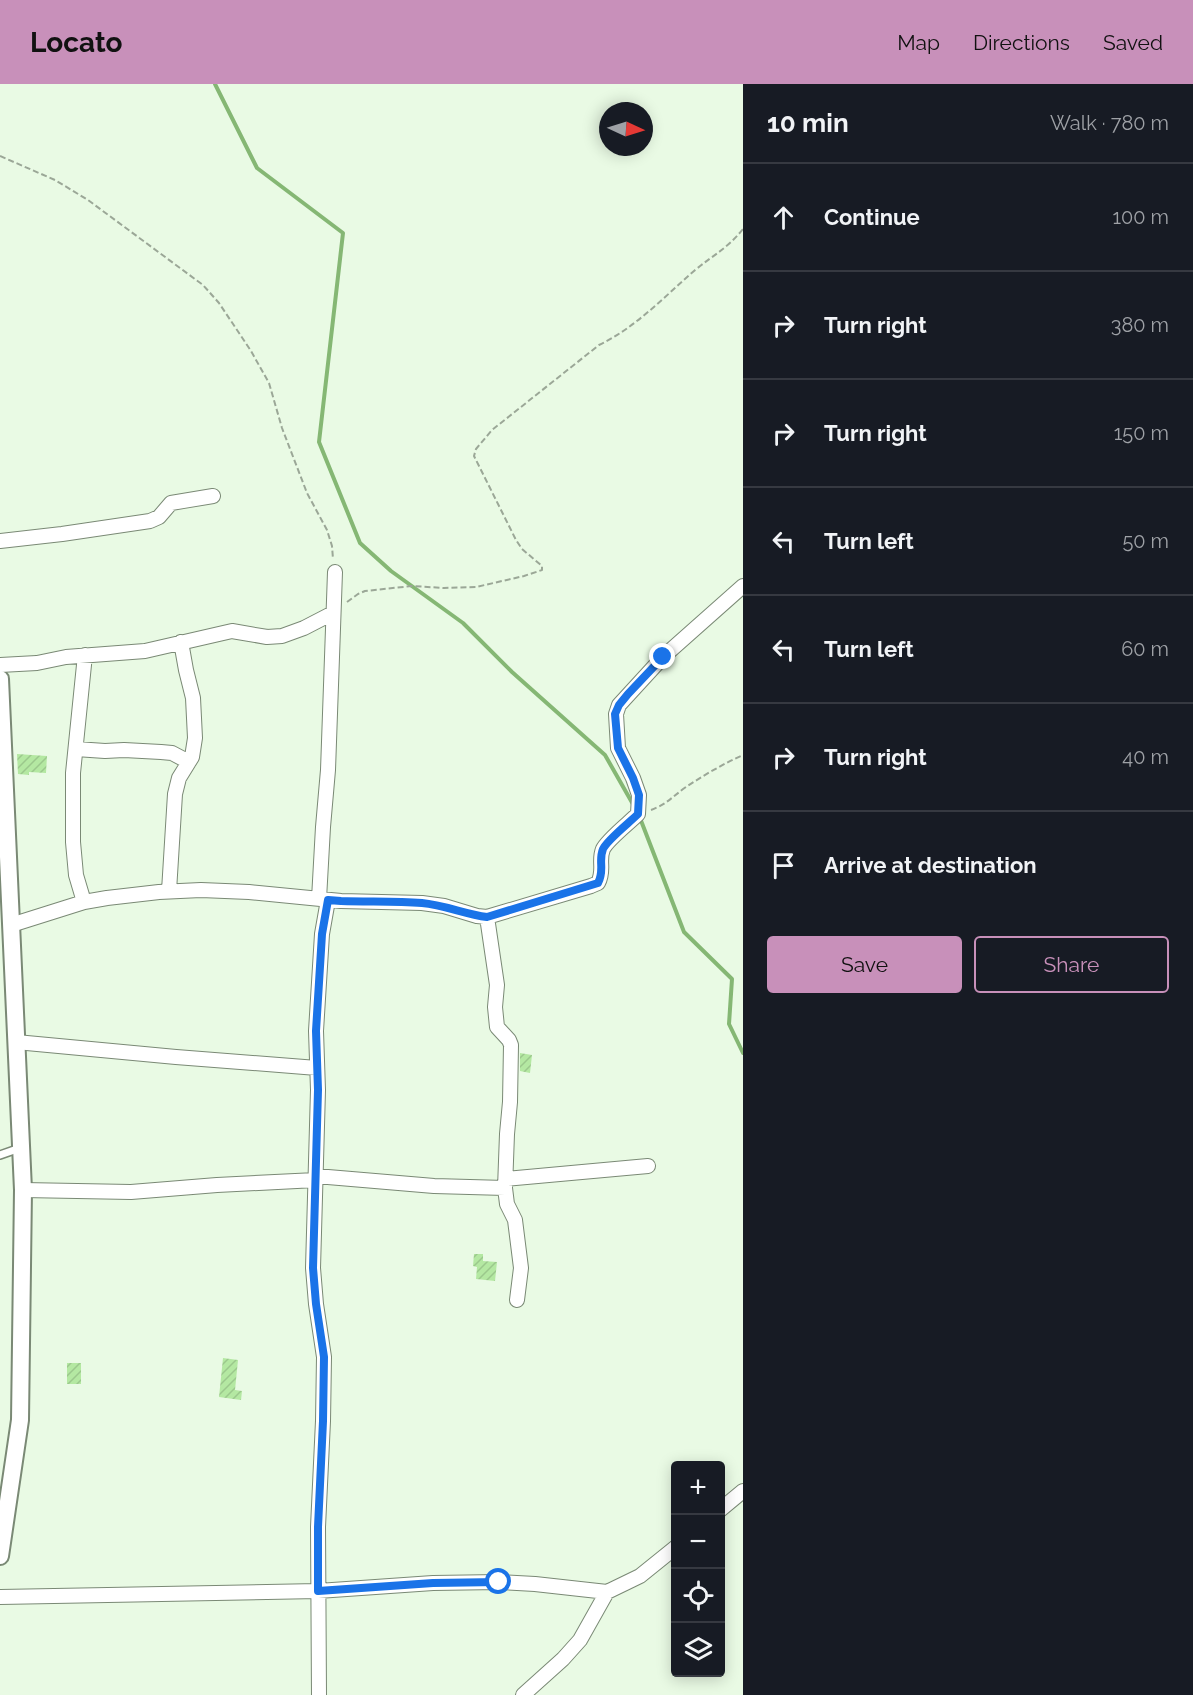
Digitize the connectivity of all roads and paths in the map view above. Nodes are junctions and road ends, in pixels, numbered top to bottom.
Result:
1 (0, 156) edge
2 (743, 229) edge
3 (213, 496) dead end
4 (0, 541) edge
5 (334, 572) joint
6 (743, 586) edge
7 (333, 613) junction
8 (181, 642) junction
9 (85, 655) junction
10 (0, 665) edge
11 (0, 679) edge
12 (76, 749) junction
13 (743, 755) edge
14 (189, 762) junction
15 (3, 784) edge
16 (638, 814) junction
17 (169, 891) junction
18 (323, 899) junction
19 (84, 903) junction
20 (487, 917) junction
21 (7, 921) edge
22 (16, 1042) junction
23 (317, 1068) junction
24 (20, 1148) junction
25 (0, 1155) edge
26 (648, 1166) dead end
27 (316, 1178) junction
28 (505, 1184) junction
29 (23, 1190) junction
30 (517, 1300) dead end
31 (743, 1491) edge
32 (725, 1506) edge
33 (671, 1550) edge
34 (0, 1556) edge
35 (318, 1591) junction
36 (607, 1592) junction
37 (0, 1597) edge
38 (319, 1695) edge
39 (523, 1695) edge

1 - 5 path
2 - 7 path
3 - 4 street
5 - 7 street
6 - 16 street
7 - 8 street
7 - 18 street
8 - 9 street
8 - 14 street
9 - 10 street
9 - 12 street
11 - 15 street
12 - 14 street
12 - 19 street
13 - 16 path
14 - 17 street
15 - 21 street
16 - 20 street
17 - 18 street
17 - 19 street
18 - 20 street
18 - 23 street
19 - 21 street
20 - 28 street
21 - 22 street
22 - 23 street
22 - 24 street
23 - 27 street
24 - 25 lane
24 - 29 street
26 - 28 street
27 - 28 street
27 - 29 street
27 - 35 street
28 - 30 street
29 - 34 street
31 - 32 street
33 - 36 street
35 - 36 street
35 - 37 street
35 - 38 street
36 - 39 street

